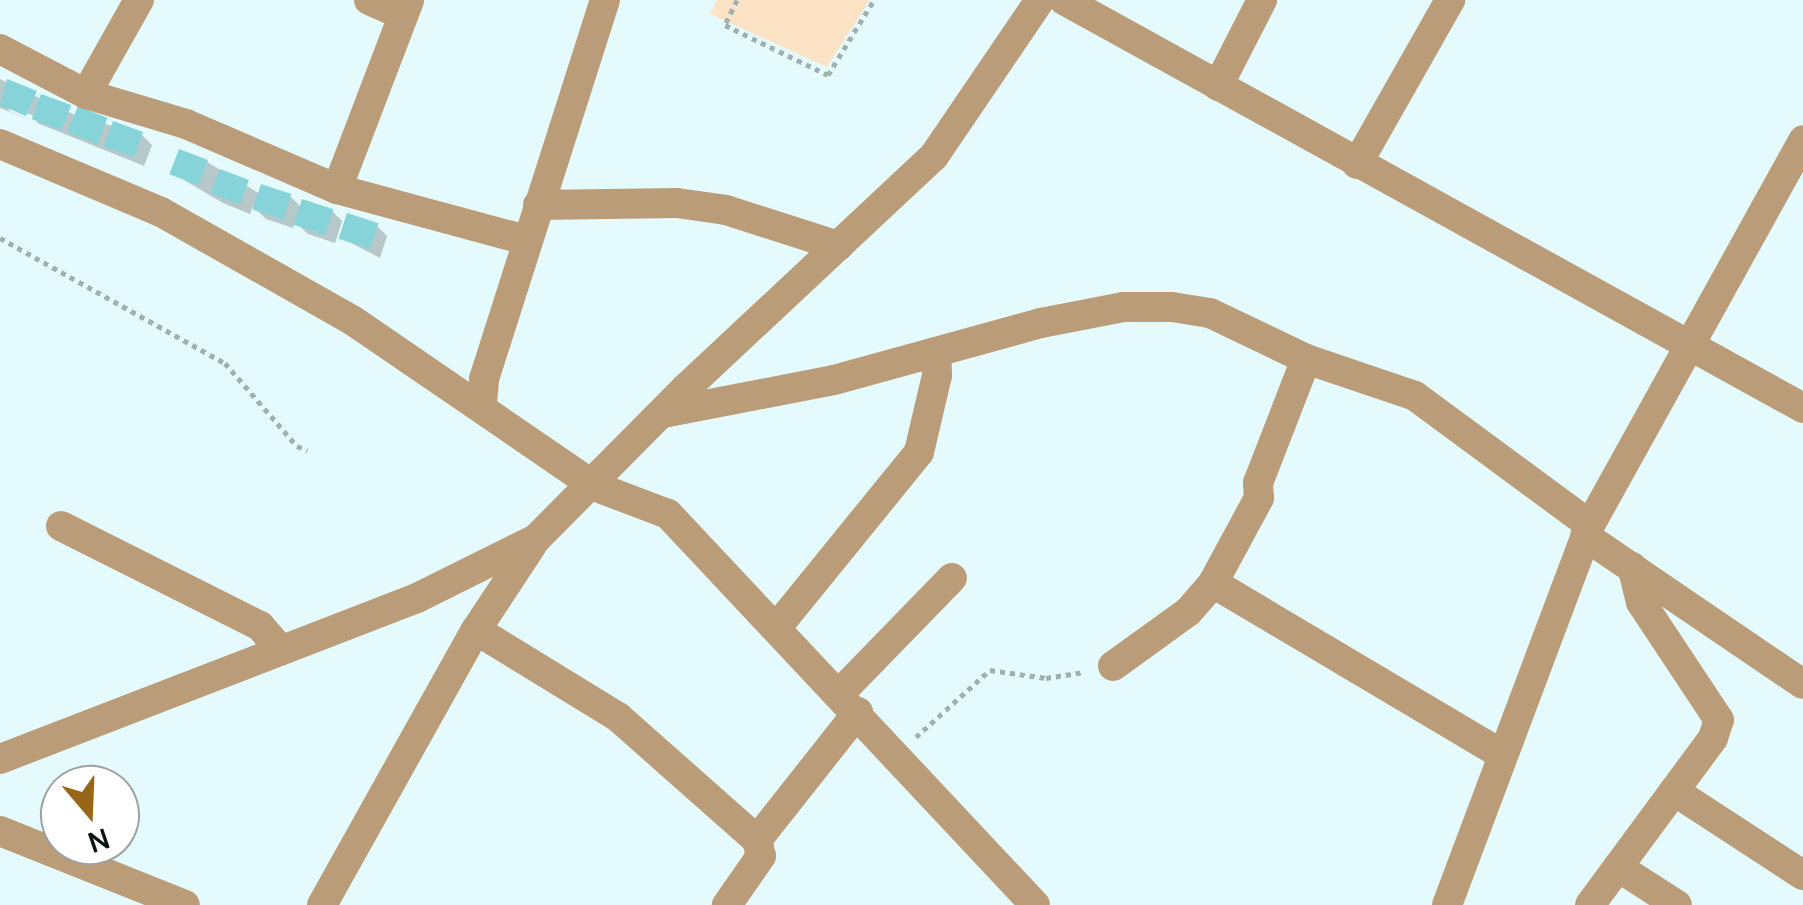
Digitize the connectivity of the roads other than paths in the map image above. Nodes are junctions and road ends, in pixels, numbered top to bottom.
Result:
1 (139, 0) edge
2 (369, 0) edge
3 (605, 0) edge
4 (1040, 0) edge
5 (1064, 0) edge
6 (1262, 0) edge
7 (1448, 3) edge
8 (405, 7) edge
9 (0, 49) edge
10 (1218, 86) junction
11 (86, 94) junction
12 (1803, 140) edge
13 (0, 144) edge
14 (1357, 164) junction
15 (337, 188) junction
16 (538, 205) junction
17 (526, 240) junction
18 (838, 246) junction
19 (1690, 347) junction
20 (936, 352) junction
21 (1306, 359) junction
22 (482, 403) junction
23 (1803, 408) edge
24 (664, 413) junction
25 (594, 486) junction
26 (61, 526) dead end
27 (1588, 530) junction
28 (536, 539) junction
29 (1632, 567) junction
30 (952, 578) dead end
31 (1213, 583) junction
32 (777, 628) junction
33 (476, 630) junction
34 (282, 650) junction
35 (1113, 666) road end
36 (1803, 684) edge
37 (849, 702) junction
38 (1499, 753) junction
39 (0, 759) edge
40 (1674, 791) junction
41 (0, 831) edge
42 (756, 840) junction
43 (1618, 867) junction
44 (1803, 875) edge
45 (184, 905) edge
46 (322, 905) edge
47 (728, 905) edge
48 (1034, 905) edge
49 (1447, 905) edge
50 (1590, 905) edge
51 (1677, 905) edge

1 - 11 street
2 - 8 street
3 - 16 street
4 - 18 street
5 - 10 street
6 - 10 street
7 - 14 street
8 - 15 street
9 - 11 street
10 - 14 street
11 - 15 street
12 - 19 street
13 - 22 street
14 - 19 street
15 - 17 street
16 - 17 street
16 - 18 street
17 - 22 street
18 - 24 street
19 - 23 street
19 - 27 street
20 - 21 street
20 - 24 street
20 - 32 street
21 - 27 street
21 - 31 street
22 - 25 street
24 - 25 street
25 - 28 street
25 - 32 street
26 - 34 street
27 - 29 street
27 - 38 street
28 - 33 street
28 - 34 street
29 - 36 street
29 - 40 street
30 - 37 street
31 - 35 street
31 - 38 street
32 - 37 street
33 - 42 street
33 - 46 street
34 - 39 street
37 - 42 street
37 - 48 street
38 - 49 street
40 - 43 street
40 - 44 street
41 - 45 street
42 - 47 street
43 - 50 street
43 - 51 street

